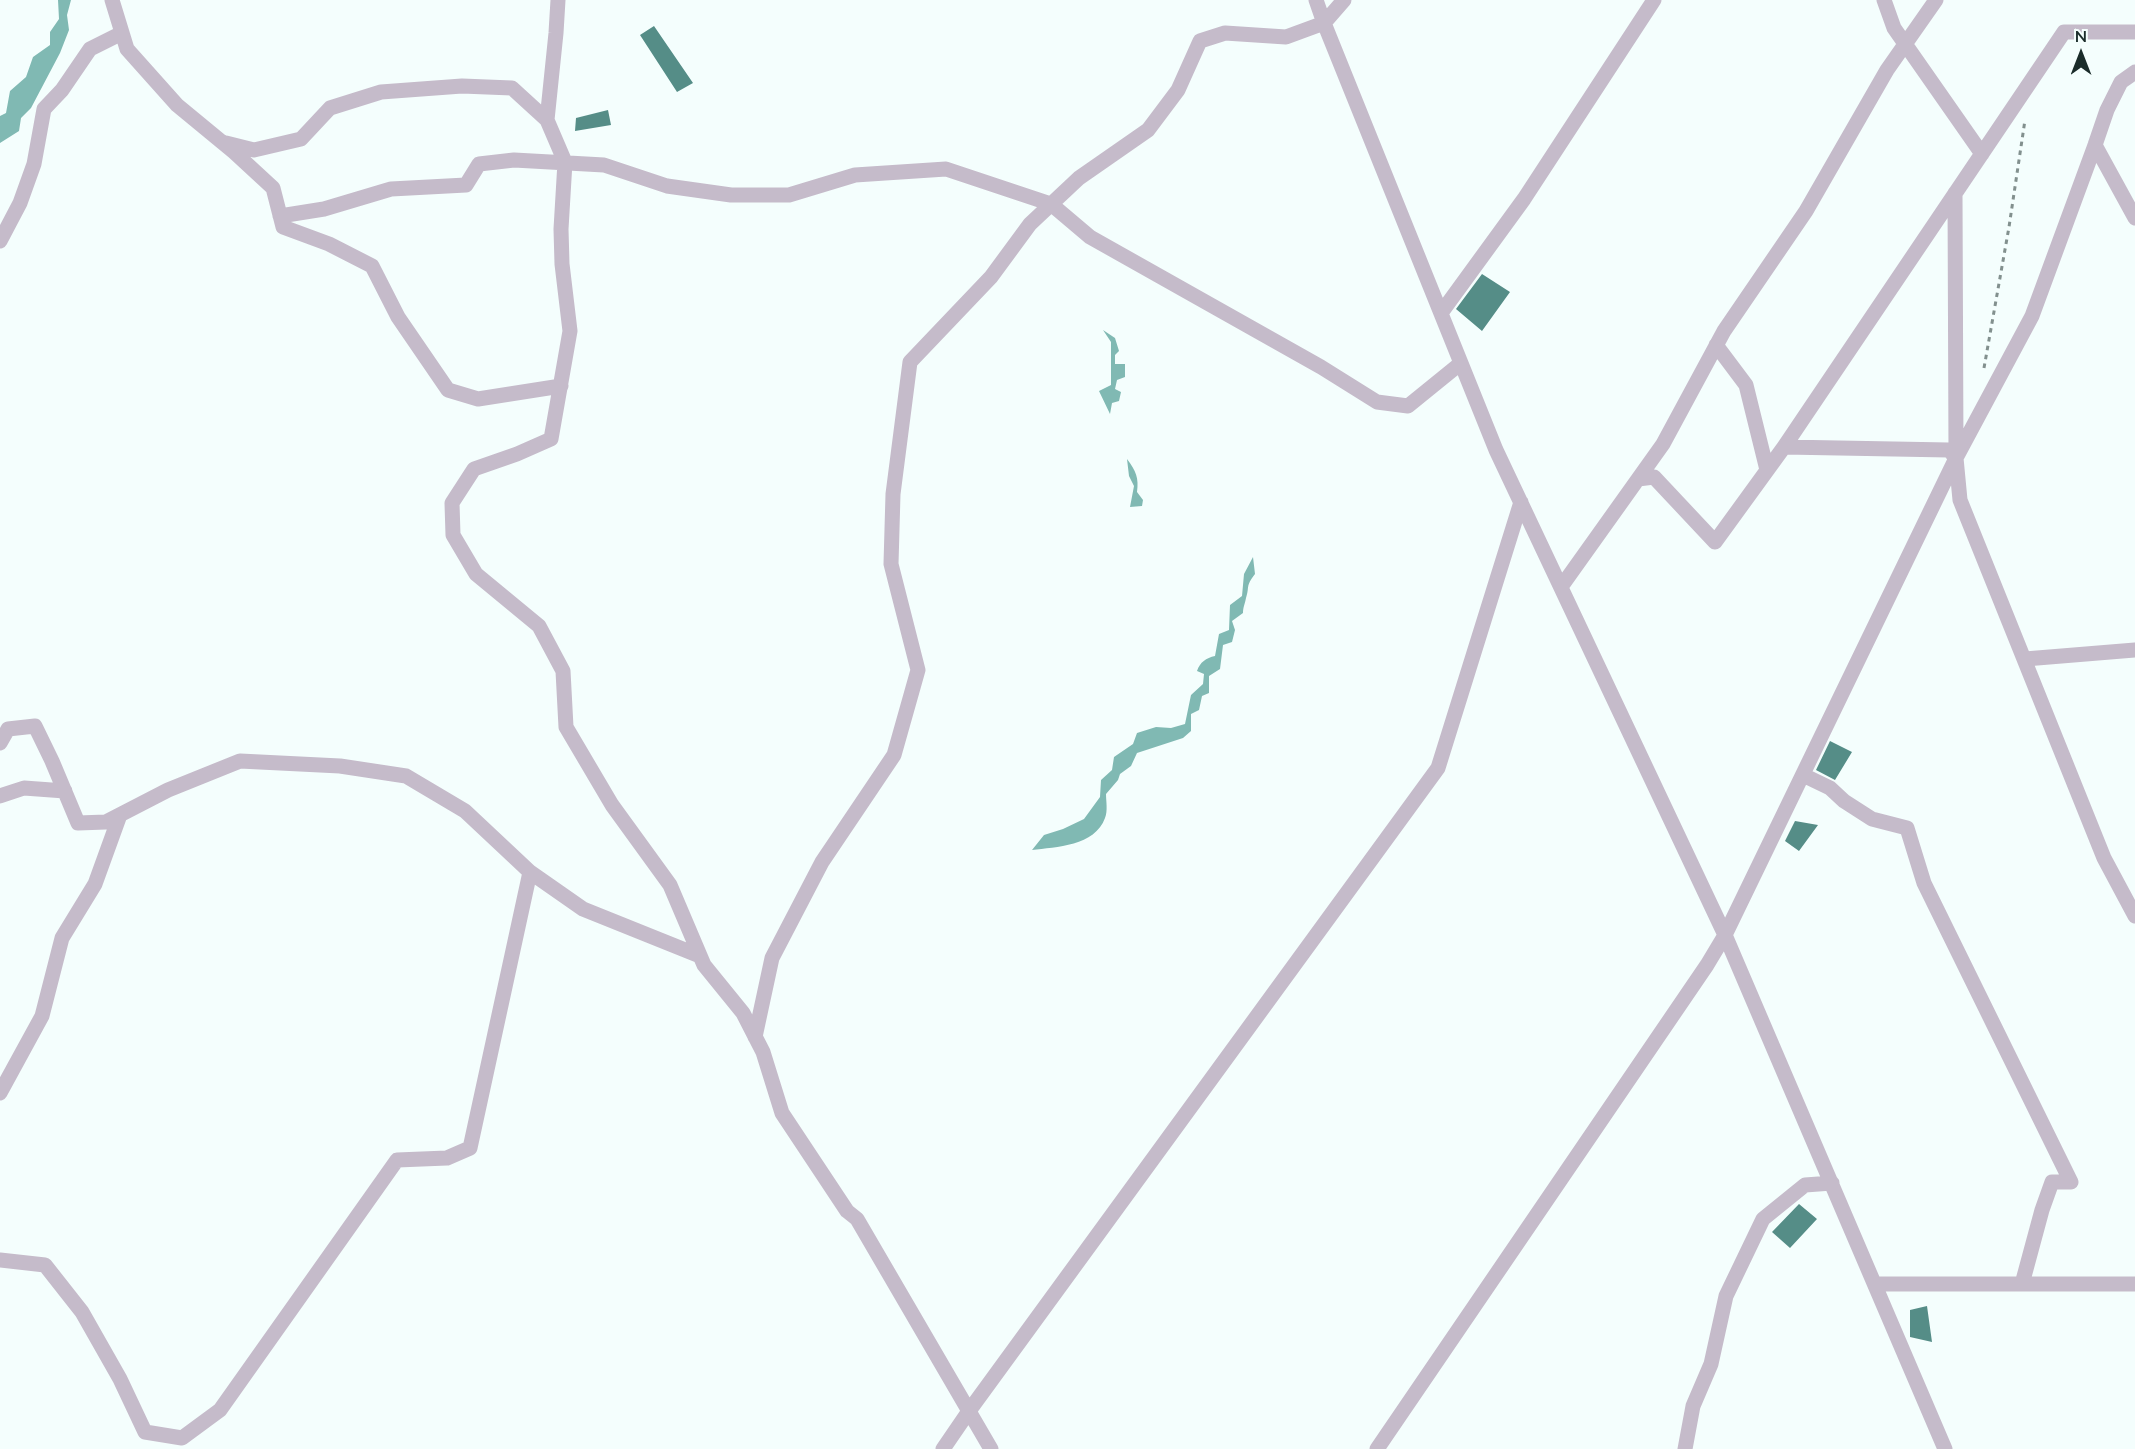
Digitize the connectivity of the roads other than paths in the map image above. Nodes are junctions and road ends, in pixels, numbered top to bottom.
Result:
1 (112, 0) edge
2 (558, 0) edge
3 (1316, 0) edge
4 (1344, 0) edge
5 (1654, 0) edge
6 (1884, 0) edge
7 (1936, 0) edge
8 (1324, 23) junction
9 (2135, 32) edge
10 (122, 33) junction
11 (1906, 43) junction
12 (2135, 72) edge
13 (546, 120) junction
14 (222, 142) junction
15 (2096, 145) junction
16 (1982, 154) junction
17 (565, 162) junction
18 (1955, 193) junction
19 (1051, 204) junction
20 (280, 216) junction
21 (2135, 218) edge
22 (0, 241) edge
23 (1441, 313) junction
24 (1716, 345) junction
25 (1461, 363) junction
26 (561, 386) junction
27 (1784, 447) junction
28 (1956, 458) junction
29 (1767, 471) junction
30 (1638, 479) junction
31 (1521, 502) junction
32 (1562, 587) junction
33 (2135, 650) edge
34 (2025, 659) junction
35 (0, 743) edge
36 (1803, 775) junction
37 (65, 791) junction
38 (0, 796) edge
39 (120, 815) junction
40 (530, 872) junction
41 (2135, 916) edge
42 (1725, 935) junction
43 (700, 956) junction
44 (755, 1037) junction
45 (0, 1093) edge
46 (1832, 1183) junction
47 (0, 1260) edge
48 (1875, 1284) junction
49 (2022, 1284) junction
50 (2135, 1284) edge
51 (969, 1411) junction
52 (943, 1449) edge
53 (991, 1449) edge
54 (1377, 1449) edge
55 (1685, 1449) edge
56 (1945, 1449) edge

1 - 10 street
2 - 13 street
3 - 8 street
4 - 8 street
5 - 23 street
6 - 11 street
7 - 11 street
8 - 19 street
8 - 23 street
9 - 16 street
10 - 14 street
10 - 22 street
11 - 16 street
11 - 24 street
12 - 15 street
13 - 14 street
13 - 17 street
14 - 20 street
15 - 21 street
15 - 28 street
16 - 18 street
17 - 19 street
17 - 20 street
17 - 26 street
18 - 27 street
18 - 28 street
19 - 25 street
19 - 44 street
20 - 26 street
23 - 25 street
24 - 29 street
24 - 30 street
25 - 31 street
26 - 43 street
27 - 28 street
27 - 29 street
28 - 34 street
28 - 36 street
29 - 30 street
30 - 32 street
31 - 32 street
31 - 51 street
32 - 42 street
33 - 34 street
34 - 41 street
35 - 37 street
36 - 42 street
36 - 49 street
37 - 38 street
37 - 39 street
39 - 40 street
39 - 45 street
40 - 43 street
40 - 47 street
42 - 46 street
42 - 54 street
43 - 44 street
44 - 51 street
46 - 48 street
46 - 55 street
48 - 49 street
48 - 56 street
49 - 50 street
51 - 52 street
51 - 53 street

